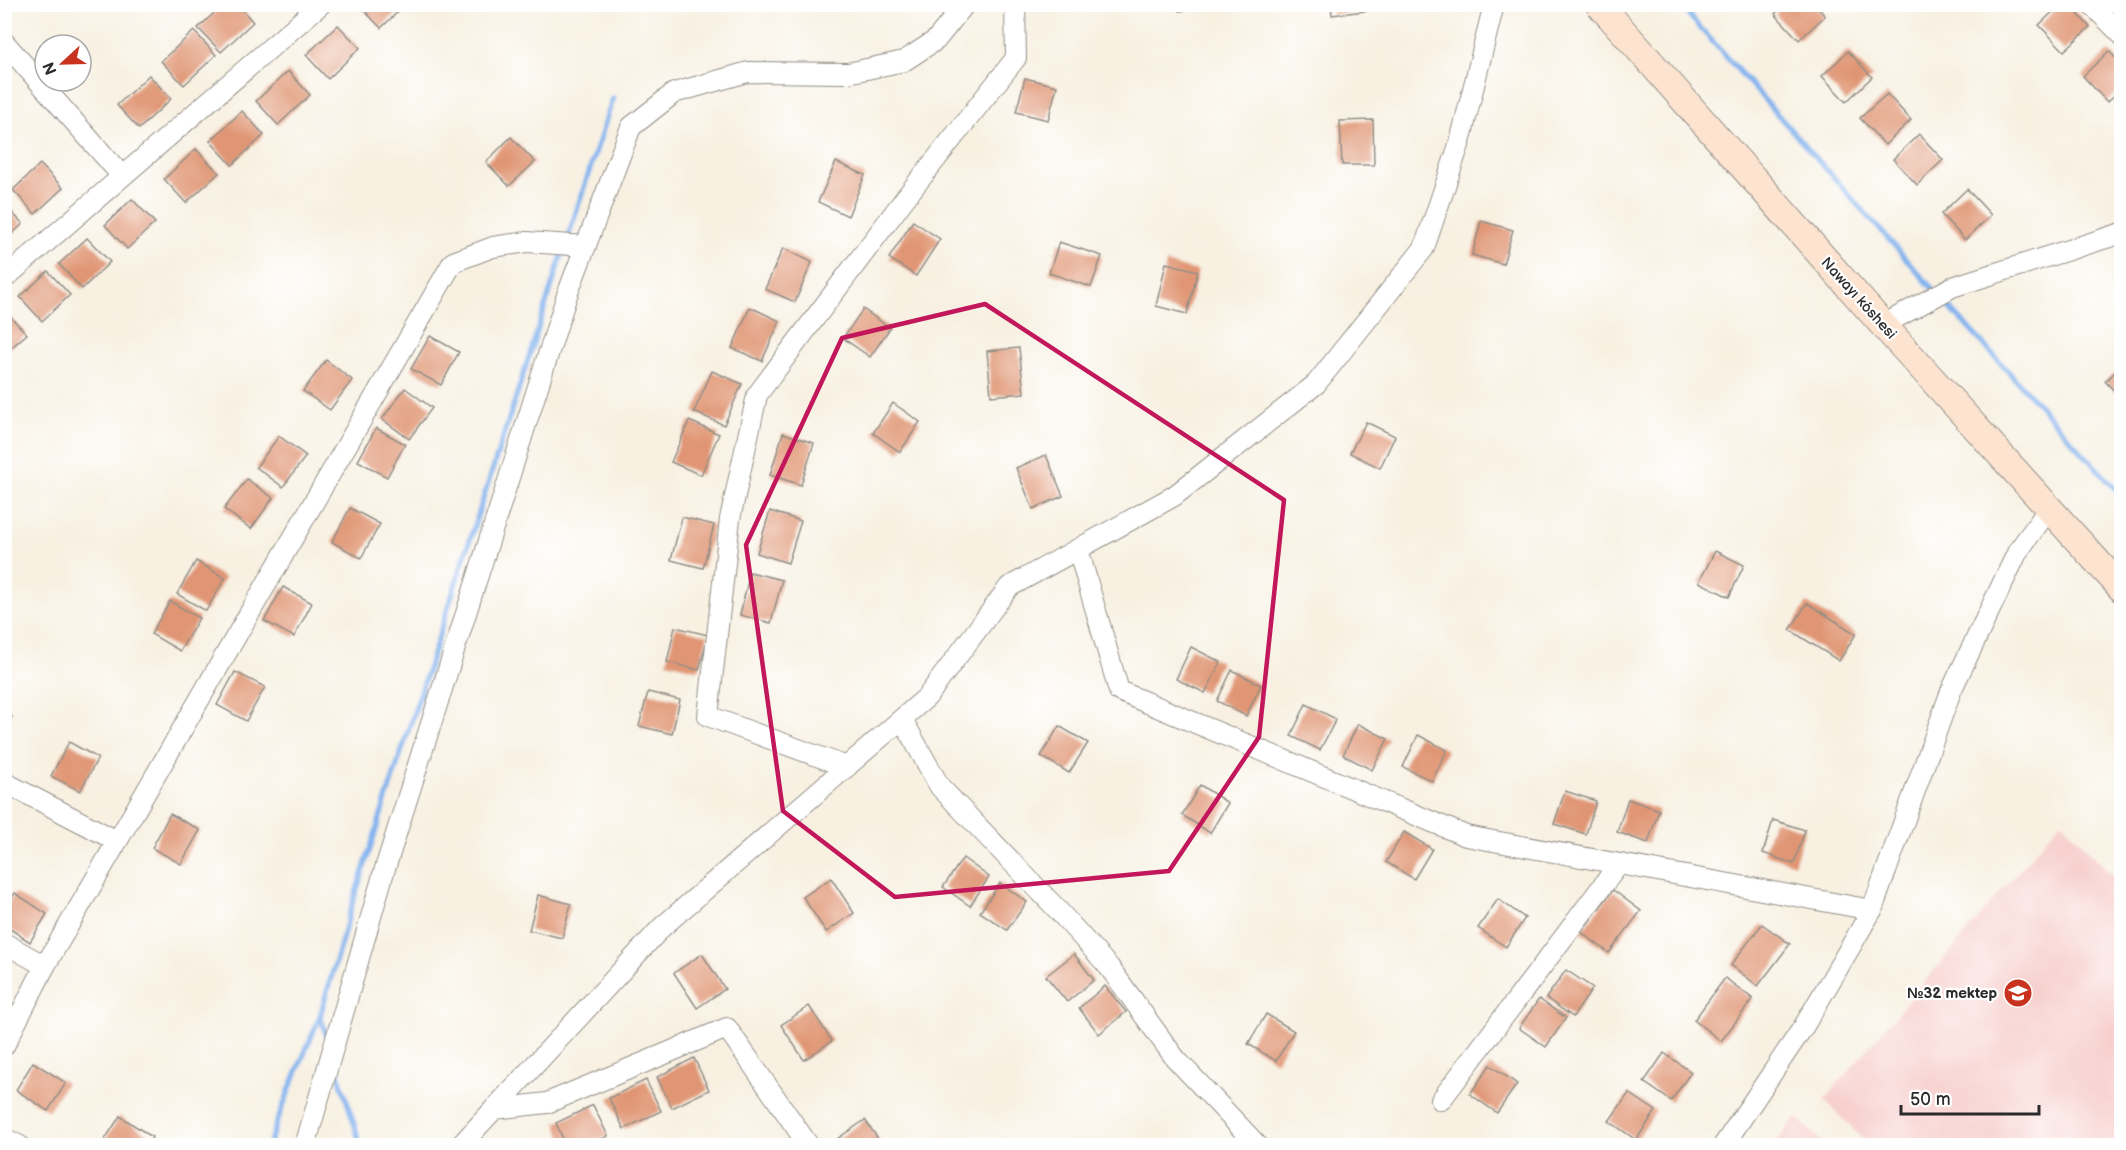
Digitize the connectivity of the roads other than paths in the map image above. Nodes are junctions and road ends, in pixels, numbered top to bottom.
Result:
1 (321, 4) edge
2 (965, 4) edge
3 (1015, 4) edge
4 (1494, 4) edge
5 (1599, 4) edge
6 (2091, 4) edge
7 (2121, 35) edge
8 (4, 42) edge
9 (122, 176) junction
10 (2121, 233) edge
11 (586, 246) junction
12 (4, 279) edge
13 (1883, 325) junction
14 (2048, 510) junction
15 (1078, 549) junction
16 (2121, 589) edge
17 (902, 719) junction
18 (847, 767) junction
19 (4, 782) edge
20 (117, 841) junction
21 (1619, 864) junction
22 (1872, 910) junction
23 (4, 943) edge
24 (45, 966) junction
25 (4, 1046) edge
26 (1441, 1100) dead end
27 (494, 1109) junction
28 (4, 1138) edge
29 (20, 1146) edge
30 (305, 1146) edge
31 (460, 1146) edge
32 (809, 1146) edge
33 (1258, 1146) edge
34 (1723, 1146) edge

1 - 9 street
2 - 11 street
3 - 18 street
4 - 15 street
5 - 13 main road, Nawayı kóshesi
6 - 7 street
8 - 9 street
9 - 12 street
10 - 13 street
11 - 20 street
11 - 30 street
13 - 14 main road, Nawayı kóshesi
14 - 16 main road, Nawayı kóshesi
14 - 22 street
15 - 17 street
15 - 21 street
17 - 18 street
17 - 33 street
18 - 27 street
19 - 20 street
20 - 24 street
21 - 22 street
21 - 26 street
22 - 34 street
23 - 24 street
24 - 25 street
27 - 31 street
27 - 32 street
28 - 29 street

